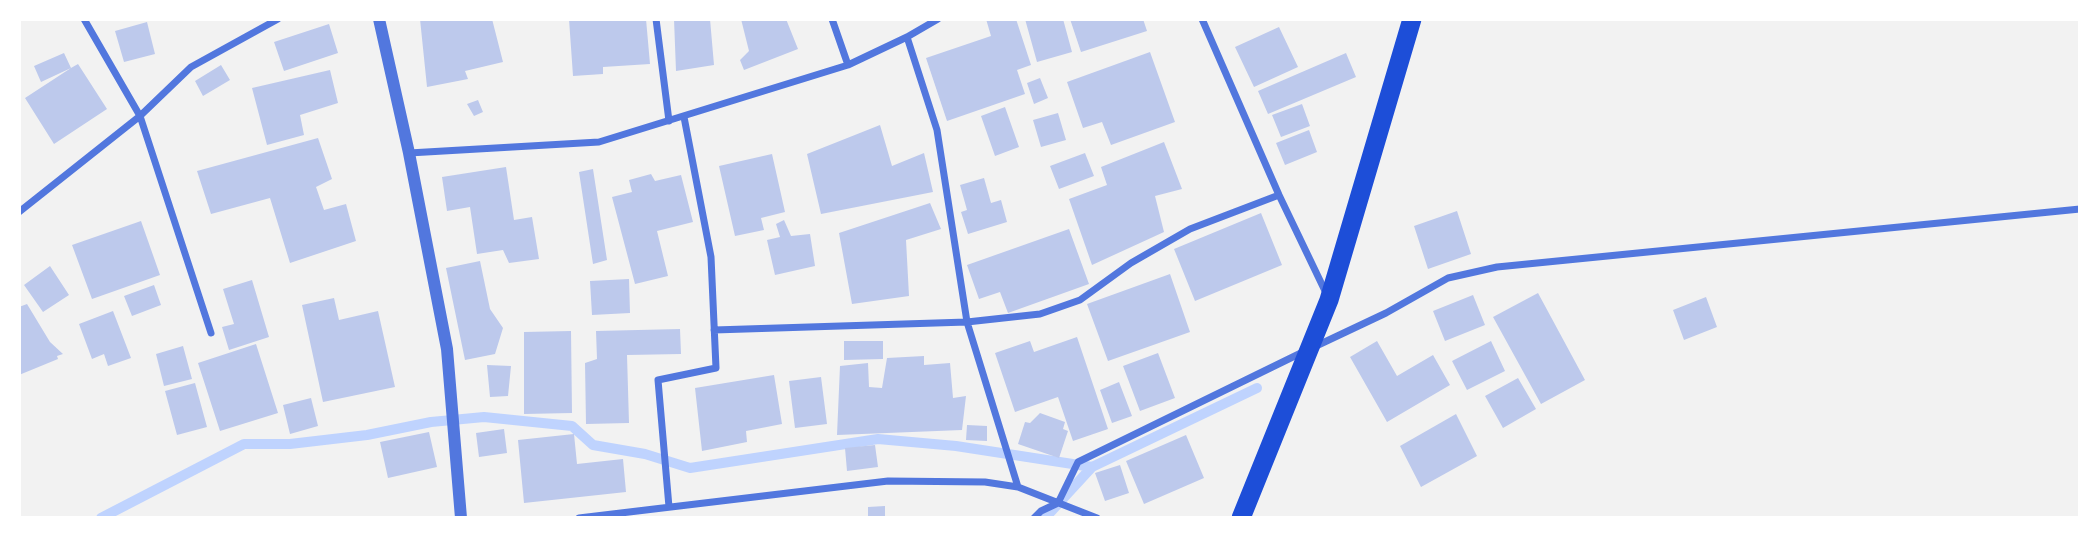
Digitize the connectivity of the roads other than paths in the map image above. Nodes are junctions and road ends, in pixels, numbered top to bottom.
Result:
1 (84, 19) edge
2 (278, 19) edge
3 (380, 19) edge
4 (656, 19) edge
5 (832, 19) edge
6 (938, 19) edge
7 (1202, 19) edge
8 (1412, 19) edge
9 (907, 37) junction
10 (848, 65) junction
11 (140, 116) junction
12 (684, 117) junction
13 (669, 121) junction
14 (409, 153) junction
15 (1279, 195) junction
16 (2080, 209) edge
17 (19, 212) edge
18 (1329, 300) junction
19 (967, 322) junction
20 (714, 330) junction
21 (212, 333) dead end
22 (1309, 349) junction
23 (1018, 487) junction
24 (1058, 503) junction
25 (669, 507) junction
26 (461, 518) edge
27 (579, 518) edge
28 (1034, 518) edge
29 (1097, 518) edge
30 (1241, 518) edge

1 - 11 street
2 - 11 street
3 - 14 street
4 - 13 street
5 - 10 street
6 - 9 street
7 - 15 street
8 - 18 highway
9 - 10 street
9 - 19 street
10 - 12 street
11 - 17 street
11 - 21 street
12 - 13 street
12 - 20 street
13 - 14 street
14 - 26 street
15 - 18 street
15 - 19 street
16 - 22 street
18 - 22 highway
19 - 20 street
19 - 23 street
20 - 25 street
22 - 24 street
22 - 30 highway
23 - 24 street
23 - 25 street
24 - 28 street
24 - 29 street
25 - 27 street

